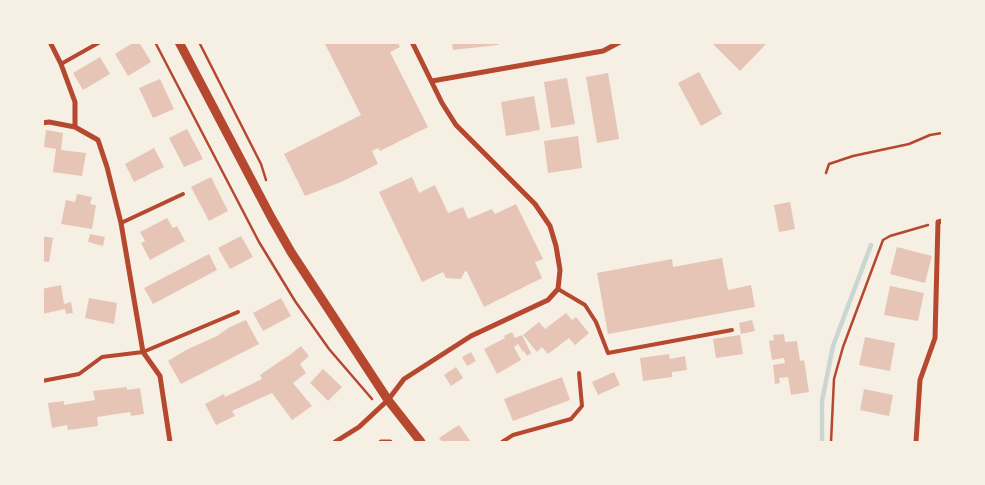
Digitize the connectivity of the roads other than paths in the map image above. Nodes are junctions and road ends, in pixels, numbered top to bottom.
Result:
1 (50, 42) edge
2 (100, 42) edge
3 (179, 42) edge
4 (412, 42) edge
5 (620, 42) edge
6 (61, 64) junction
7 (432, 81) junction
8 (42, 123) edge
9 (75, 127) junction
10 (183, 194) dead end
11 (940, 222) edge
12 (121, 223) junction
13 (558, 289) junction
14 (238, 312) dead end
15 (732, 330) dead end
16 (143, 352) junction
17 (579, 373) dead end
18 (42, 381) edge
19 (388, 400) junction
20 (170, 442) edge
21 (335, 442) edge
22 (381, 442) edge
23 (390, 442) edge
24 (420, 442) edge
25 (502, 442) edge
26 (916, 442) edge

1 - 6 street
2 - 6 lane
3 - 19 street
4 - 7 street
5 - 7 street
6 - 9 street
7 - 13 street
8 - 9 street
9 - 12 street
10 - 12 lane
11 - 26 street
12 - 16 street
13 - 15 lane
13 - 19 street
14 - 16 lane
16 - 18 lane
16 - 20 street
17 - 25 lane
19 - 21 street
19 - 24 street
22 - 23 street

